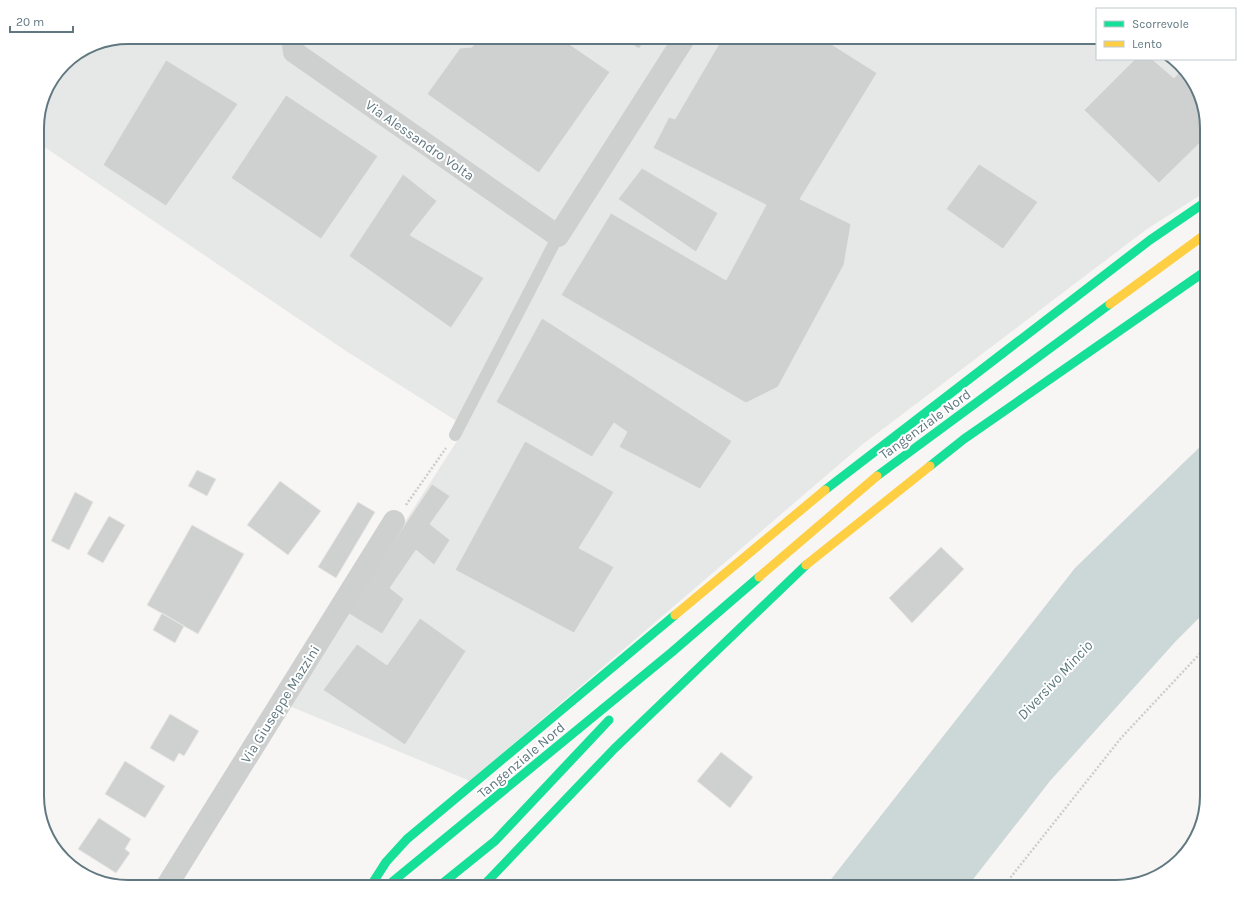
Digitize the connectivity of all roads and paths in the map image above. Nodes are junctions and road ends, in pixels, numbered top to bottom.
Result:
1 (293, 44) edge
2 (681, 44) edge
3 (1200, 206) edge
4 (558, 236) junction
5 (1200, 238) edge
6 (1200, 275) edge
7 (455, 435) joint
8 (394, 522) joint
9 (672, 652) junction
10 (1200, 653) edge
11 (624, 704) dead end
12 (614, 715) dead end
13 (170, 880) edge
14 (374, 880) edge
15 (395, 880) edge
16 (447, 880) edge
17 (489, 880) edge
18 (1009, 880) edge

1 - 4 street, Via Alessandro Volta
2 - 4 street
3 - 14 main road
4 - 7 lane
5 - 9 main road, Tangenziale Nord
6 - 17 main road
7 - 8 path
8 - 13 street, Via Giuseppe Mazzini
9 - 11 main road, Tangenziale Nord
9 - 15 main road, Tangenziale Nord
10 - 18 path
12 - 16 main road

